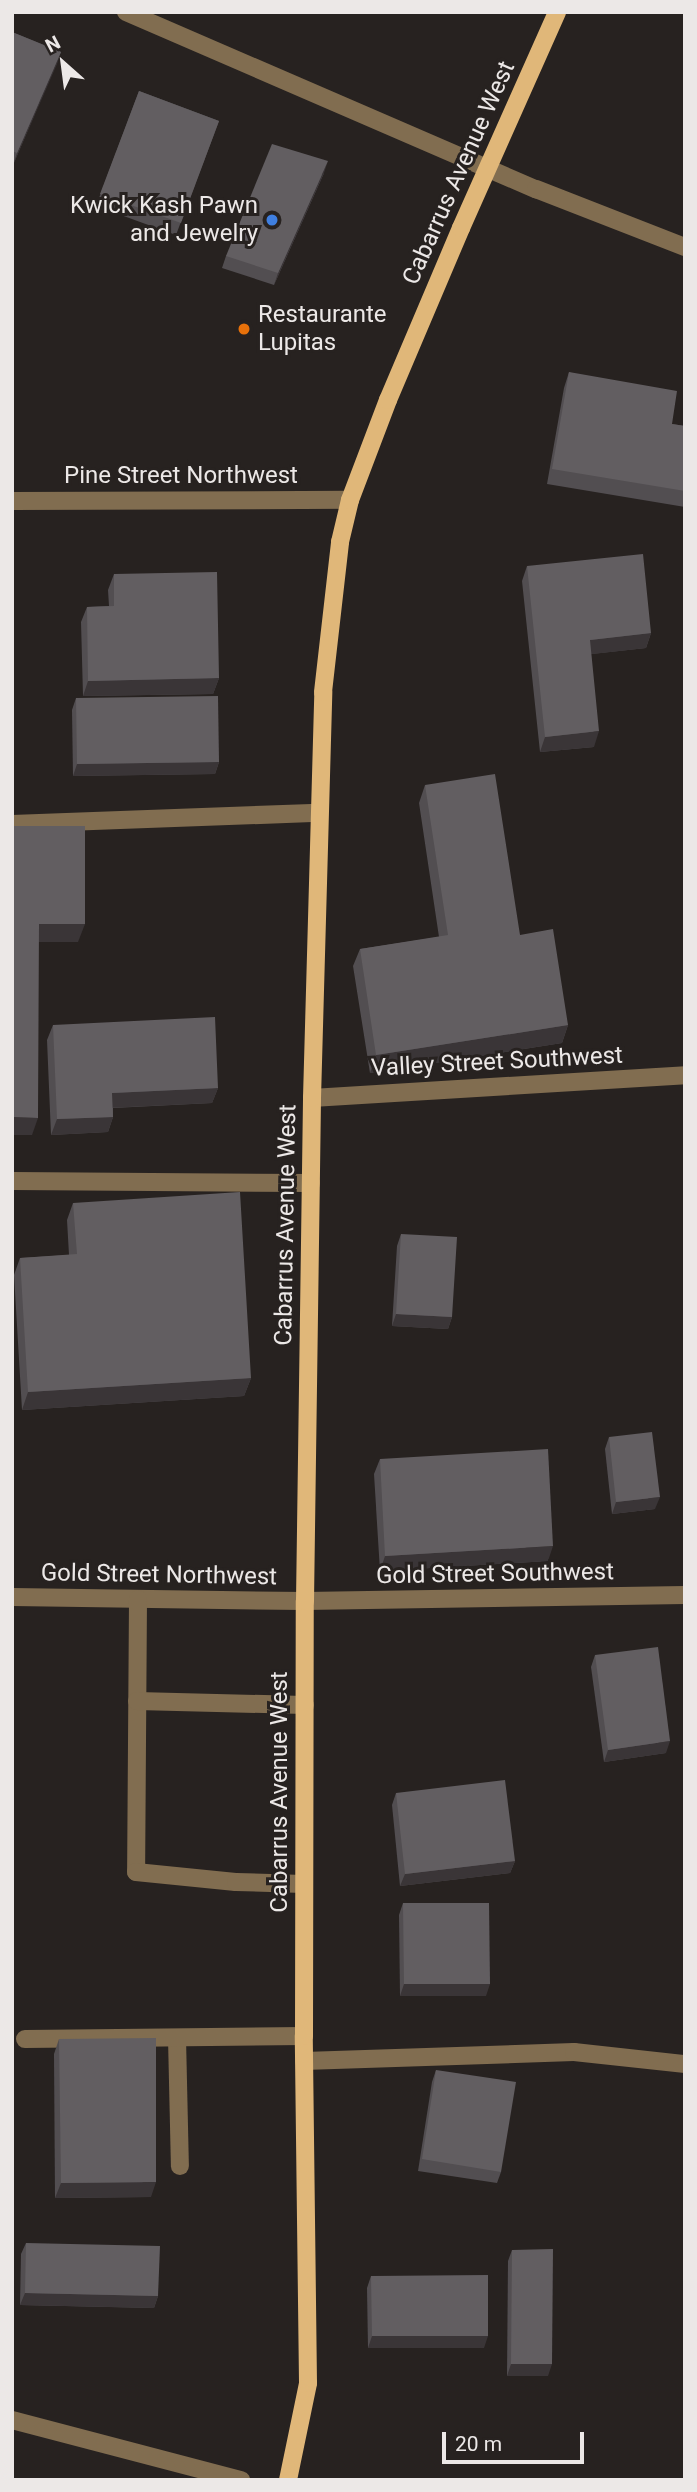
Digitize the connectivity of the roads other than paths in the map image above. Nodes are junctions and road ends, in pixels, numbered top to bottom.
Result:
1 (127, 12) edge
2 (557, 12) edge
3 (487, 166) junction
4 (685, 247) edge
5 (350, 500) junction
6 (12, 501) edge
7 (319, 813) junction
8 (12, 824) edge
9 (685, 1075) edge
10 (312, 1098) junction
11 (12, 1181) edge
12 (311, 1183) junction
13 (685, 1595) edge
14 (12, 1597) edge
15 (138, 1599) junction
16 (305, 1601) junction
17 (137, 1701) junction
18 (305, 1705) junction
19 (304, 1884) junction
20 (304, 2036) junction
21 (177, 2038) junction
22 (25, 2039) dead end
23 (304, 2061) junction
24 (685, 2064) edge
25 (180, 2166) dead end
26 (12, 2420) edge
27 (241, 2480) edge
28 (288, 2480) edge

1 - 3 street
2 - 3 main road, Cabarrus Avenue West
3 - 4 street
3 - 5 main road, Cabarrus Avenue West
5 - 6 street, Pine Street Northwest
5 - 7 main road, Cabarrus Avenue West
7 - 8 street
7 - 10 main road, Cabarrus Avenue West
9 - 10 street, Valley Street Southwest
10 - 12 main road, Cabarrus Avenue West
11 - 12 street
12 - 16 main road, Cabarrus Avenue West
13 - 16 street, Gold Street Southwest
14 - 15 street, Gold Street Northwest
15 - 16 street, Gold Street Northwest
15 - 17 street
16 - 18 main road, Cabarrus Avenue West
17 - 18 street
17 - 19 street
18 - 19 main road, Cabarrus Avenue West
19 - 20 main road, Cabarrus Avenue West
20 - 21 street
20 - 23 main road, Cabarrus Avenue West
21 - 22 street
21 - 25 street
23 - 24 street
23 - 28 main road, Cabarrus Avenue West
26 - 27 street

